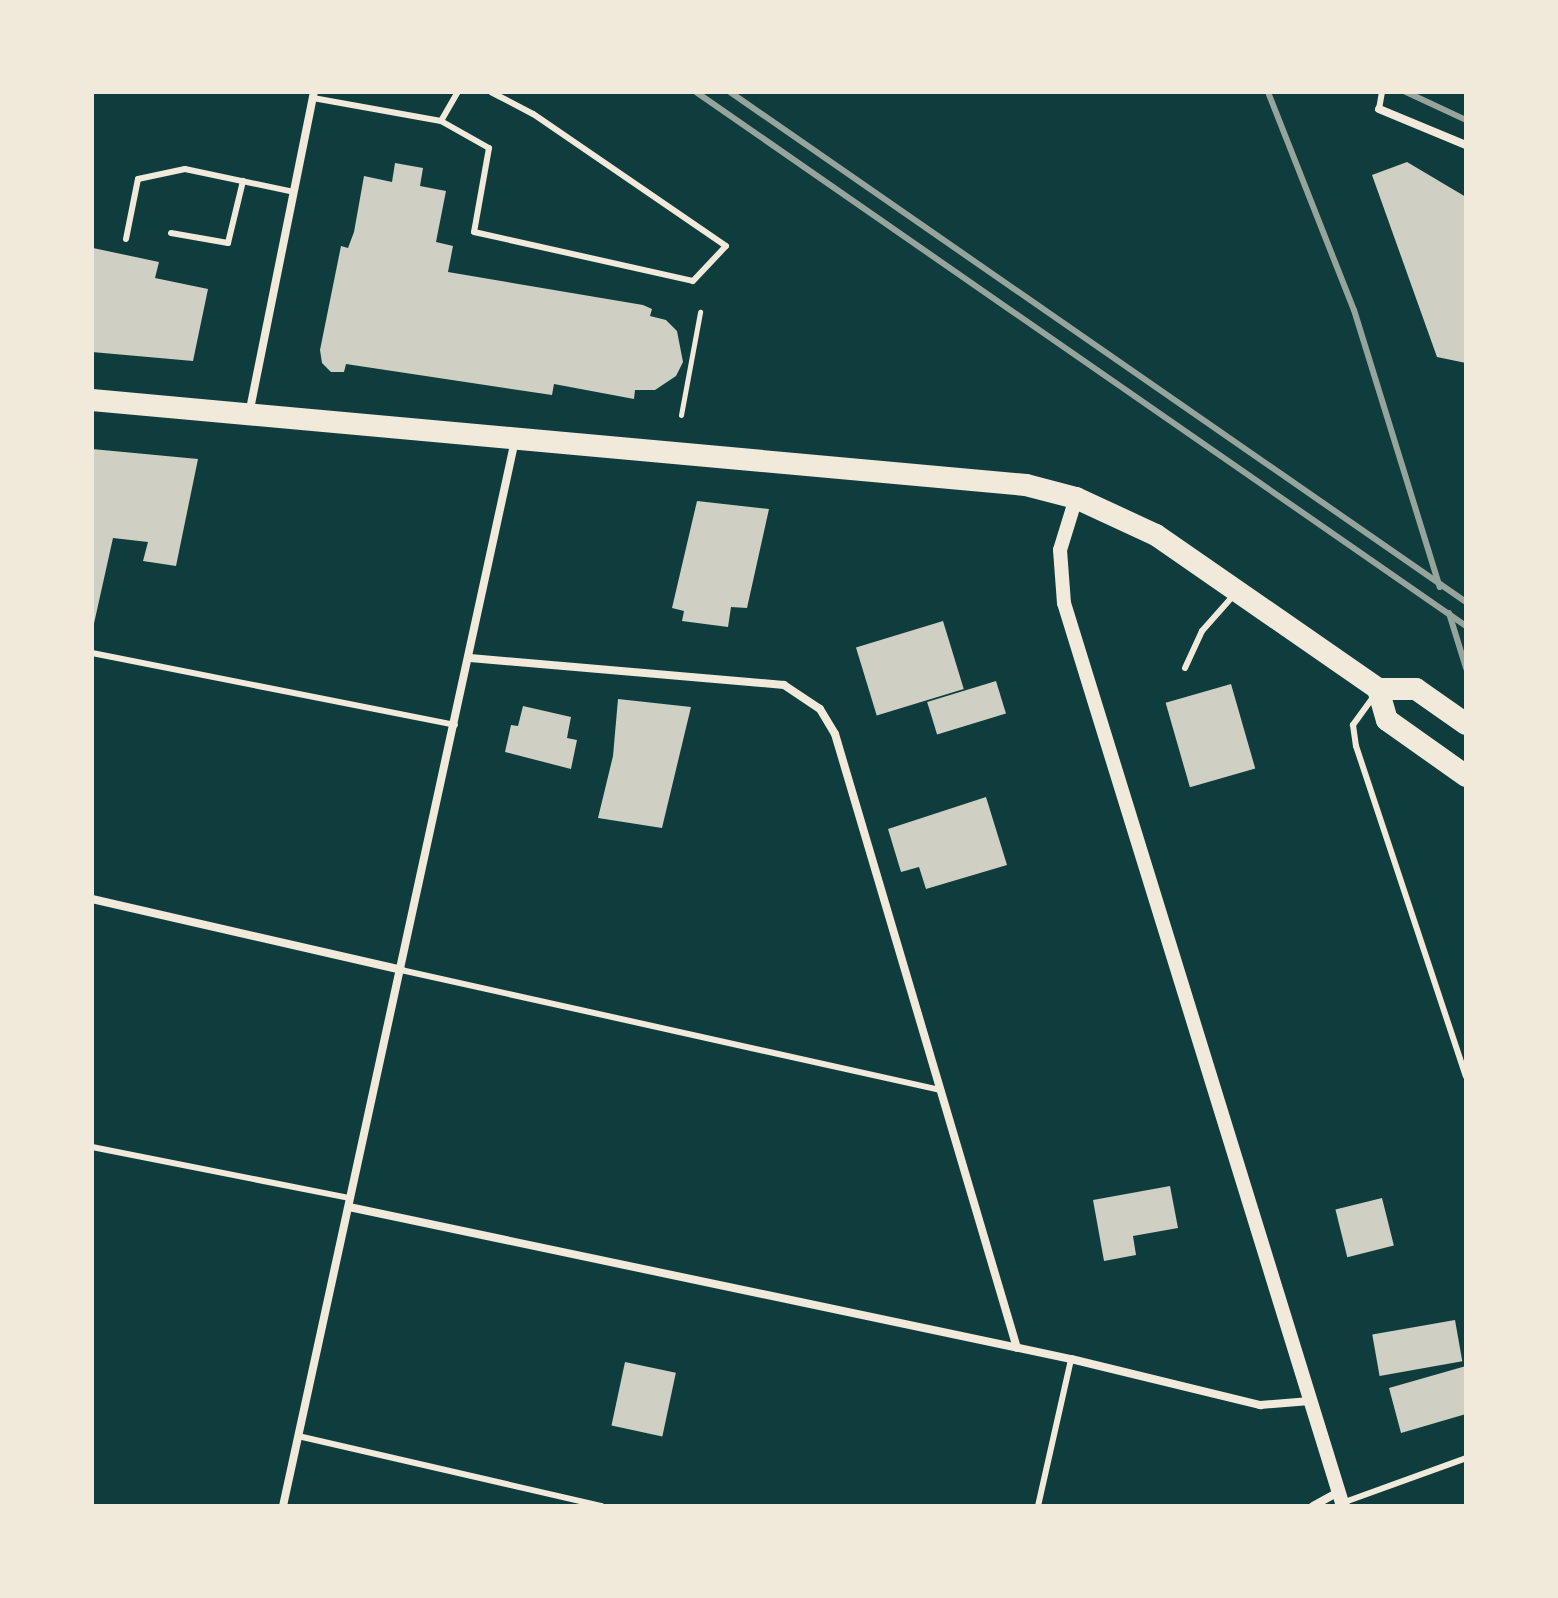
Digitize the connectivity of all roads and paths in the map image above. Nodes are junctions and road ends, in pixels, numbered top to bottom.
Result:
1 (458, 92) edge
2 (491, 92) edge
3 (1382, 92) edge
4 (314, 95) edge
5 (1379, 109) joint
6 (441, 121) junction
7 (1466, 145) edge
8 (243, 181) junction
9 (294, 192) junction
10 (171, 233) dead end
11 (126, 239) dead end
12 (700, 312) dead end
13 (92, 400) edge
14 (249, 415) junction
15 (681, 415) dead end
16 (516, 439) junction
17 (1076, 498) junction
18 (1239, 590) junction
19 (92, 653) edge
20 (470, 658) junction
21 (1185, 668) dead end
22 (1378, 689) junction
23 (1466, 724) edge
24 (455, 725) junction
25 (1466, 776) edge
26 (92, 899) edge
27 (401, 970) junction
28 (1466, 1076) edge
29 (940, 1090) junction
30 (92, 1147) edge
31 (350, 1203) junction
32 (1017, 1348) junction
33 (1071, 1359) junction
34 (1310, 1401) junction
35 (298, 1436) junction
36 (1466, 1458) edge
37 (1341, 1500) edge
38 (283, 1506) edge
39 (602, 1506) edge
40 (1038, 1506) edge
41 (1313, 1506) edge

1 - 6 lane
2 - 6 lane
3 - 5 lane
4 - 6 lane
4 - 9 street
5 - 7 street
8 - 9 lane
8 - 10 lane
8 - 11 lane
9 - 14 street
12 - 15 path
13 - 14 highway
14 - 16 highway
16 - 17 highway
16 - 20 street
17 - 18 highway
17 - 34 street
18 - 21 lane
18 - 22 highway
19 - 24 lane
20 - 24 street
20 - 29 street
22 - 23 highway
22 - 25 highway
22 - 28 lane
24 - 27 street
26 - 27 street
27 - 29 lane
27 - 31 street
29 - 32 street
30 - 31 lane
31 - 32 street
31 - 35 street
32 - 33 street
33 - 34 street
33 - 40 lane
34 - 37 street
35 - 38 street
35 - 39 lane
36 - 37 lane
37 - 41 street

